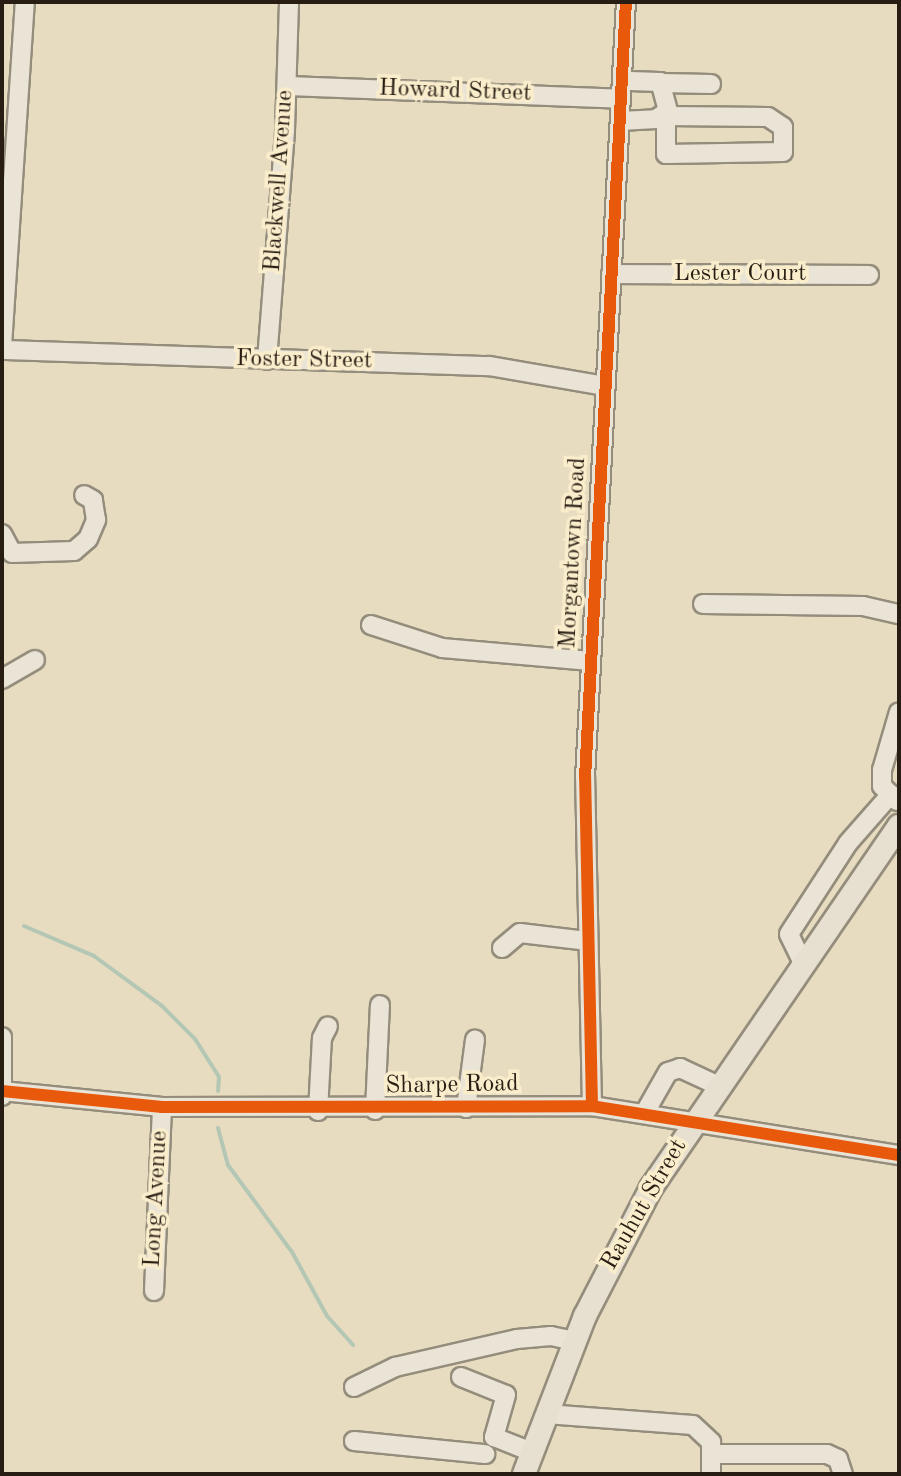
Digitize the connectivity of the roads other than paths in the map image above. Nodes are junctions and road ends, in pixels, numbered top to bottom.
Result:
1 (25, 2) edge
2 (289, 2) edge
3 (626, 2) edge
4 (661, 83) junction
5 (711, 84) dead end
6 (288, 86) junction
7 (622, 90) junction
8 (666, 116) junction
9 (620, 121) junction
10 (611, 274) junction
11 (869, 275) dead end
12 (2, 348) edge
13 (267, 360) junction
14 (605, 386) junction
15 (84, 495) dead end
16 (2, 534) edge
17 (703, 604) dead end
18 (899, 614) edge
19 (371, 625) dead end
20 (35, 660) dead end
21 (590, 661) junction
22 (2, 679) edge
23 (899, 712) edge
24 (895, 799) edge
25 (899, 826) edge
26 (587, 941) junction
27 (502, 948) dead end
28 (806, 962) junction
29 (380, 1005) dead end
30 (328, 1026) dead end
31 (2, 1037) edge
32 (475, 1040) dead end
33 (721, 1087) junction
34 (2, 1092) edge
35 (592, 1106) junction
36 (162, 1107) junction
37 (466, 1108) junction
38 (375, 1110) junction
39 (318, 1111) junction
40 (644, 1114) junction
41 (696, 1122) junction
42 (899, 1155) edge
43 (154, 1291) dead end
44 (574, 1341) junction
45 (461, 1377) dead end
46 (354, 1387) dead end
47 (546, 1414) junction
48 (494, 1437) junction
49 (354, 1441) dead end
50 (532, 1452) junction
51 (485, 1454) junction
52 (711, 1454) junction
53 (485, 1474) edge
54 (524, 1474) edge
55 (711, 1474) edge
56 (843, 1474) edge

1 - 12 street
2 - 6 street, Blackwell Avenue
3 - 7 street, Morgantown Road
4 - 5 street, Howard Street
4 - 7 street, Howard Street
4 - 8 street
6 - 7 street, Howard Street
6 - 13 street, Blackwell Avenue
7 - 9 street, Morgantown Road
8 - 8 street
8 - 9 street
9 - 10 street, Morgantown Road
10 - 11 street, Lester Court
10 - 14 street, Morgantown Road
12 - 13 street, Foster Street
13 - 14 street, Foster Street
14 - 21 street, Morgantown Road
15 - 16 street
17 - 18 street
19 - 21 street
20 - 22 street
21 - 26 street, Morgantown Road
23 - 24 street
24 - 28 street
25 - 28 main road, Rauhut Street
26 - 27 street
26 - 35 street, Morgantown Road
28 - 33 main road, Rauhut Street
29 - 38 street
30 - 39 street
31 - 34 street
32 - 37 street
33 - 40 street
33 - 41 main road, Rauhut Street
34 - 36 street, Sharpe Road
35 - 37 street, Sharpe Road
35 - 40 street, Sharpe Road
36 - 39 street, Sharpe Road
36 - 43 street, Long Avenue
37 - 38 street, Sharpe Road
38 - 39 street, Sharpe Road
40 - 41 street, Sharpe Road
41 - 42 street, Sharpe Road
41 - 44 main road, Rauhut Street
44 - 46 street
44 - 47 main road, Rauhut Street
45 - 48 street
47 - 50 main road, Rauhut Street
47 - 52 street
48 - 50 street
48 - 51 street
49 - 51 street
50 - 54 main road, Rauhut Street
51 - 53 street
52 - 55 street
52 - 56 street

